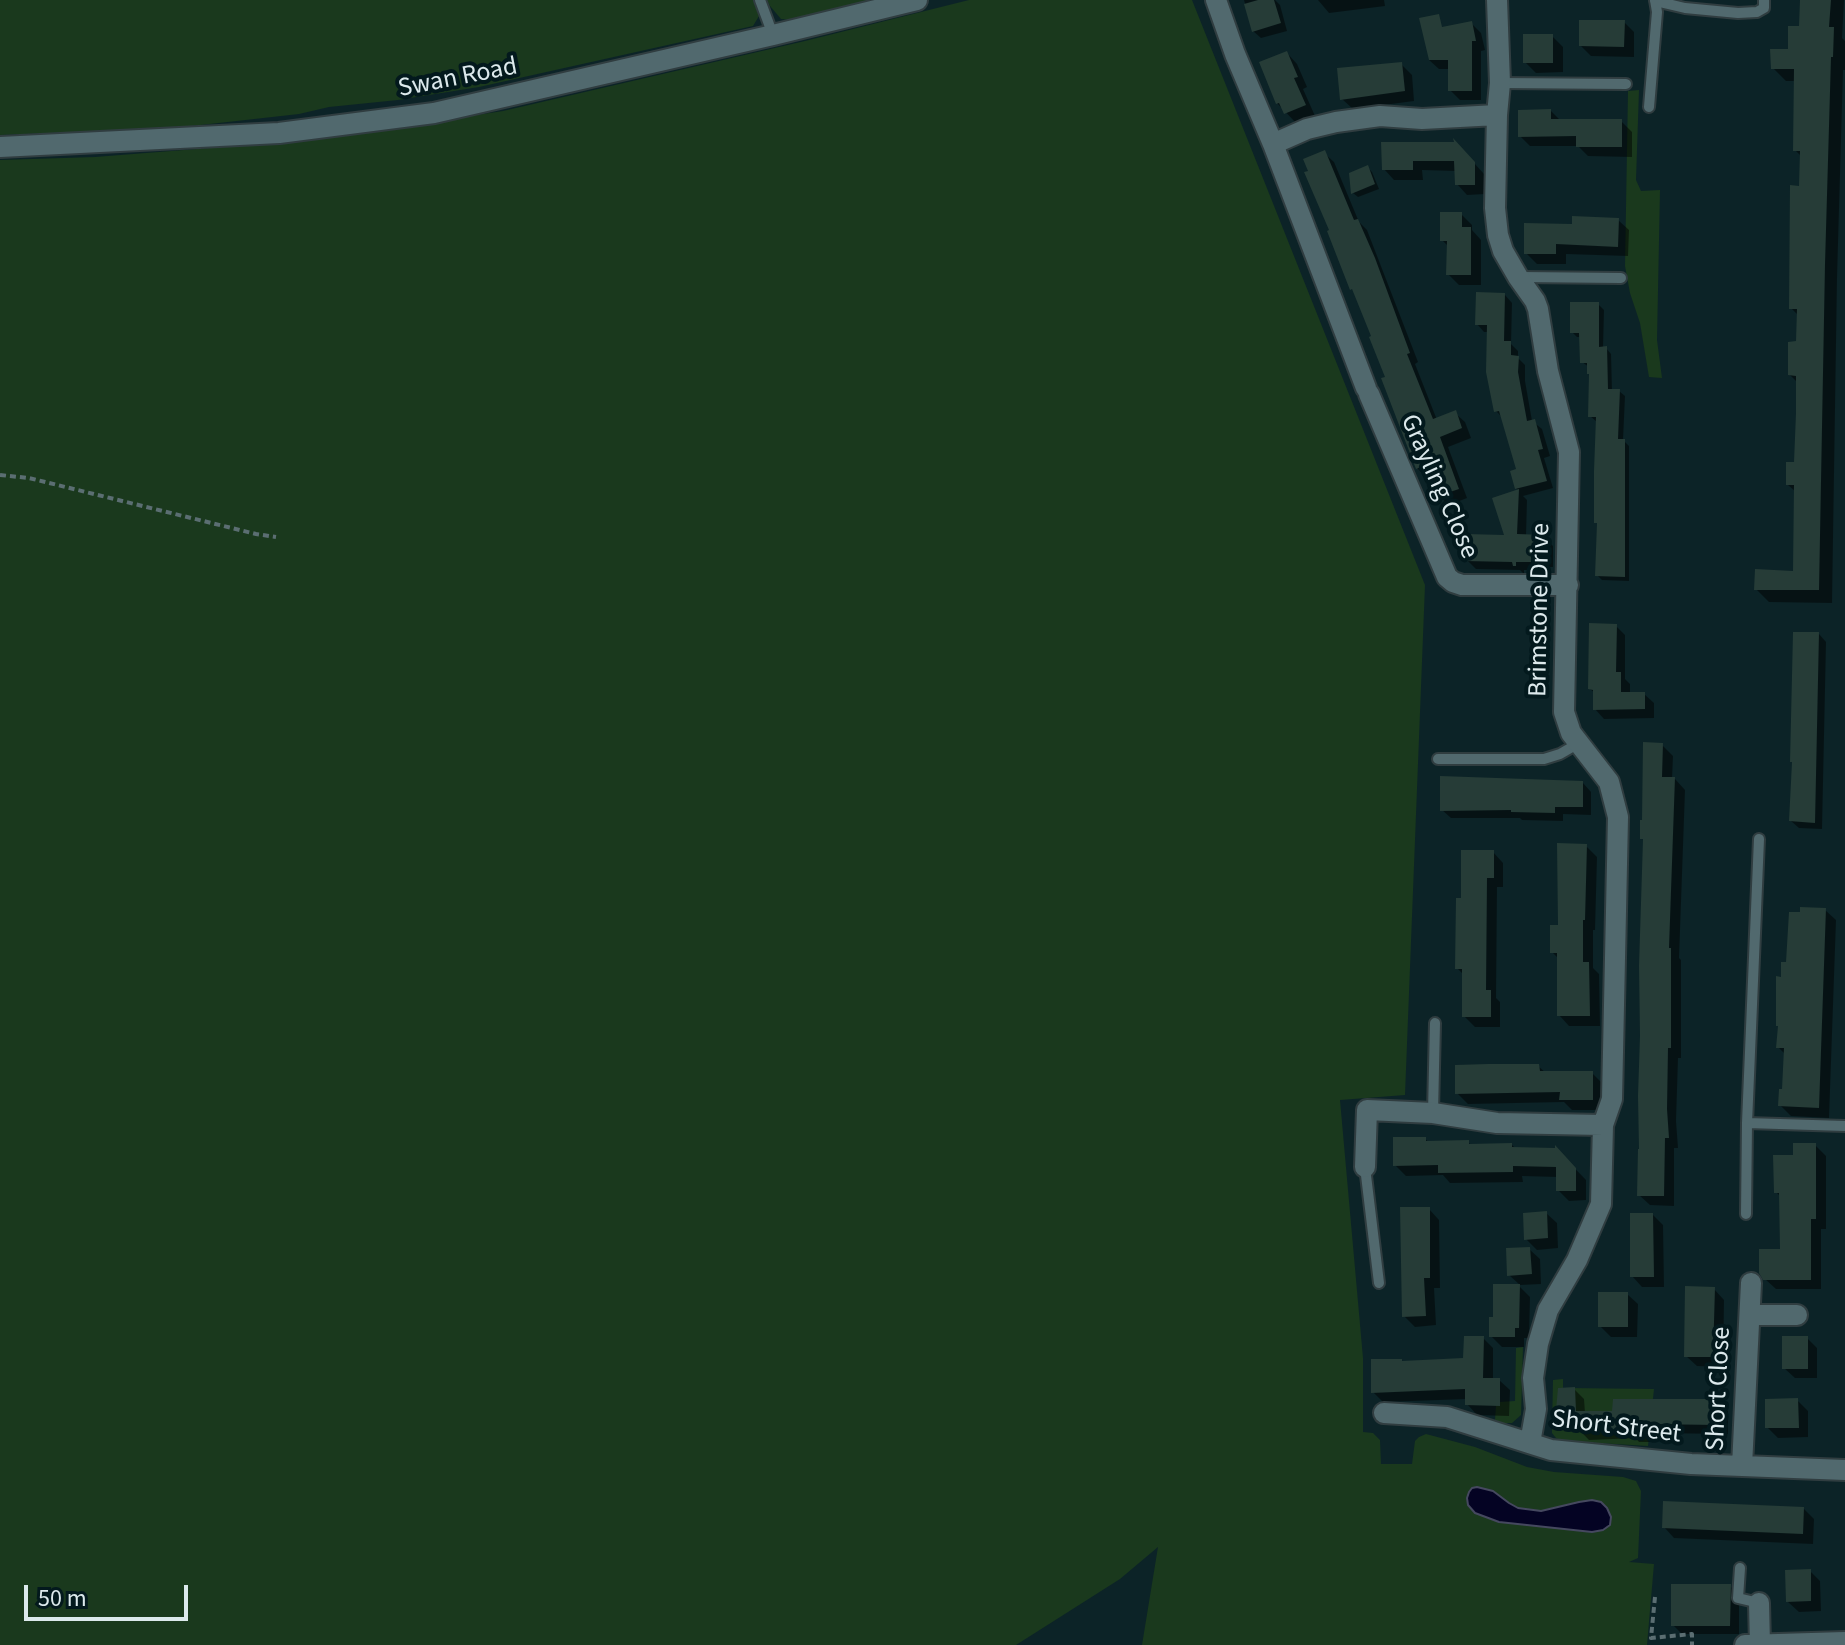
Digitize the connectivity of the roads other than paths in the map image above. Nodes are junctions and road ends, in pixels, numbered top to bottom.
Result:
1 (760, 0) edge
2 (917, 0) edge
3 (1216, 0) edge
4 (1497, 0) edge
5 (1655, 0) edge
6 (1764, 0) edge
7 (773, 35) junction
8 (1500, 83) junction
9 (1626, 84) dead end
10 (1649, 107) dead end
11 (1497, 115) junction
12 (1273, 144) junction
13 (0, 147) edge
14 (1518, 277) junction
15 (1621, 278) dead end
16 (1568, 585) junction
17 (1579, 743) junction
18 (1438, 759) dead end
19 (1759, 839) dead end
20 (1435, 1023) dead end
21 (1433, 1113) junction
22 (1747, 1123) junction
23 (1603, 1125) junction
24 (1845, 1126) edge
25 (1365, 1167) joint
26 (1746, 1214) dead end
27 (1379, 1283) dead end
28 (1751, 1283) dead end
29 (1750, 1315) junction
30 (1797, 1315) dead end
31 (1384, 1413) dead end
32 (1530, 1443) junction
33 (1742, 1466) junction
34 (1845, 1470) edge
35 (1740, 1568) dead end
36 (1759, 1603) joint
37 (1845, 1642) edge
38 (1746, 1645) edge
39 (1760, 1645) edge

1 - 7 lane
2 - 7 street, Swan Road
3 - 12 street, Grayling Close
4 - 8 street, Brimstone Drive
5 - 6 lane
5 - 10 lane
7 - 13 street, Swan Road
8 - 9 lane
8 - 11 street, Brimstone Drive
11 - 12 street
11 - 14 street, Brimstone Drive
12 - 16 street, Grayling Close
14 - 15 lane
14 - 16 street, Brimstone Drive
16 - 17 street, Brimstone Drive
17 - 18 lane
17 - 23 street, Brimstone Drive
19 - 22 lane
20 - 21 lane
21 - 23 street
21 - 25 street
22 - 24 lane
22 - 26 lane
23 - 32 street, Brimstone Drive
25 - 27 lane
28 - 29 street, Short Close
29 - 30 street, Short Close
29 - 33 street, Short Close
31 - 32 street, Short Street
32 - 33 street, Short Street
33 - 34 street, Short Street
35 - 36 lane
36 - 39 street
37 - 39 street
38 - 39 street

